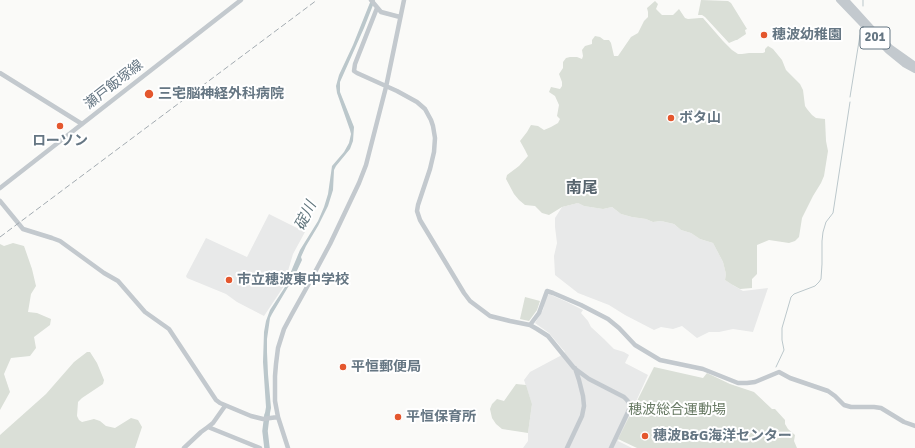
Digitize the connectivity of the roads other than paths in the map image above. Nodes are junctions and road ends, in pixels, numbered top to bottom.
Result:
1 (242, 0) edge
2 (404, 0) edge
3 (839, 0) edge
4 (846, 0) edge
5 (374, 4) edge
6 (400, 17) junction
7 (915, 65) edge
8 (915, 70) edge
9 (0, 73) edge
10 (386, 86) junction
11 (82, 124) junction
12 (0, 188) edge
13 (0, 201) edge
14 (530, 325) junction
15 (574, 368) junction
16 (225, 406) junction
17 (278, 416) junction
18 (915, 426) edge
19 (208, 427) junction
20 (184, 448) edge
21 (260, 448) edge
22 (288, 448) edge
23 (567, 448) edge
24 (611, 448) edge

1 - 11 street, 瀬戸飯塚線
2 - 6 street
3 - 8 highway, 201
4 - 7 highway, 201
5 - 6 street
5 - 10 street
6 - 10 street
9 - 11 street
10 - 14 street
10 - 17 street
11 - 12 street, 瀬戸飯塚線
13 - 16 street
14 - 15 street
14 - 18 street
15 - 23 street
15 - 24 street
16 - 17 street
16 - 19 street
17 - 22 street
19 - 20 street
19 - 21 street

